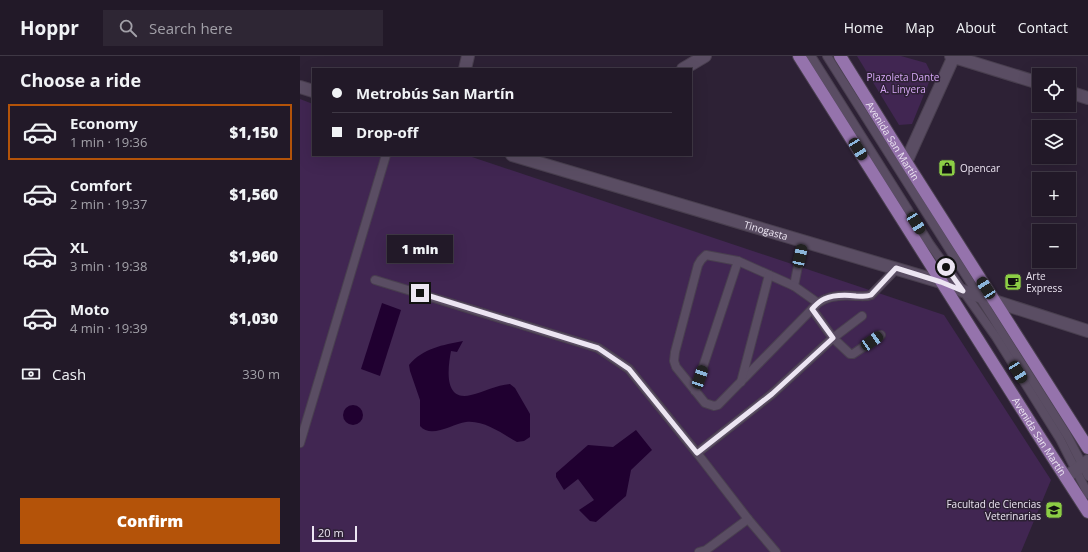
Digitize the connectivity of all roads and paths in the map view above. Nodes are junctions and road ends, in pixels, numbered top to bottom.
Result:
1 (468, 56) edge
2 (705, 56) edge
3 (799, 56) edge
4 (811, 56) edge
5 (827, 56) edge
6 (840, 56) edge
7 (953, 56) edge
8 (465, 68) edge
9 (685, 68) edge
10 (1032, 81) edge
11 (300, 87) edge
12 (312, 92) edge
13 (1076, 94) edge
14 (1088, 98) edge
15 (386, 156) edge
16 (519, 156) edge
17 (533, 158) edge
18 (906, 162) junction
19 (803, 241) junction
20 (738, 261) junction
21 (896, 268) junction
22 (769, 275) junction
23 (375, 280) dead end
24 (941, 282) junction
25 (794, 286) junction
26 (963, 291) junction
27 (978, 295) junction
28 (994, 301) junction
29 (818, 303) junction
30 (812, 309) junction
31 (862, 316) dead end
32 (1088, 331) edge
33 (881, 334) dead end
34 (833, 338) junction
35 (741, 383) junction
36 (695, 392) junction
37 (300, 443) edge
38 (1088, 448) edge
39 (697, 453) junction
40 (1080, 470) edge
41 (1088, 494) edge
42 (1088, 512) edge
43 (748, 519) junction
44 (699, 552) edge
45 (776, 552) edge

1 - 8 street
2 - 9 street
3 - 24 main road, Avenida San Martín
4 - 26 lane
5 - 27 lane
6 - 18 main road, Avenida San Martín
7 - 10 street
7 - 18 street
11 - 12 street
13 - 14 street
15 - 37 lane
16 - 17 street, Tinogasta
17 - 19 street, Tinogasta
18 - 28 main road, Avenida San Martín
19 - 21 street, Tinogasta
19 - 25 lane
20 - 22 lane
20 - 36 lane
20 - 36 lane
21 - 24 street, Tinogasta
21 - 29 lane
22 - 25 lane
22 - 35 lane
23 - 39 lane
24 - 26 street, Tinogasta
24 - 40 main road, Avenida San Martín
25 - 29 lane
26 - 27 street, Tinogasta
26 - 40 lane
27 - 28 street, Tinogasta
27 - 40 lane
28 - 32 street, Tinogasta
28 - 38 main road, Avenida San Martín
29 - 30 lane
30 - 34 lane
30 - 35 lane
31 - 34 lane
33 - 34 lane
34 - 39 lane
35 - 36 lane
39 - 43 lane
40 - 41 lane
40 - 42 main road, Avenida San Martín
43 - 44 lane
43 - 45 lane

